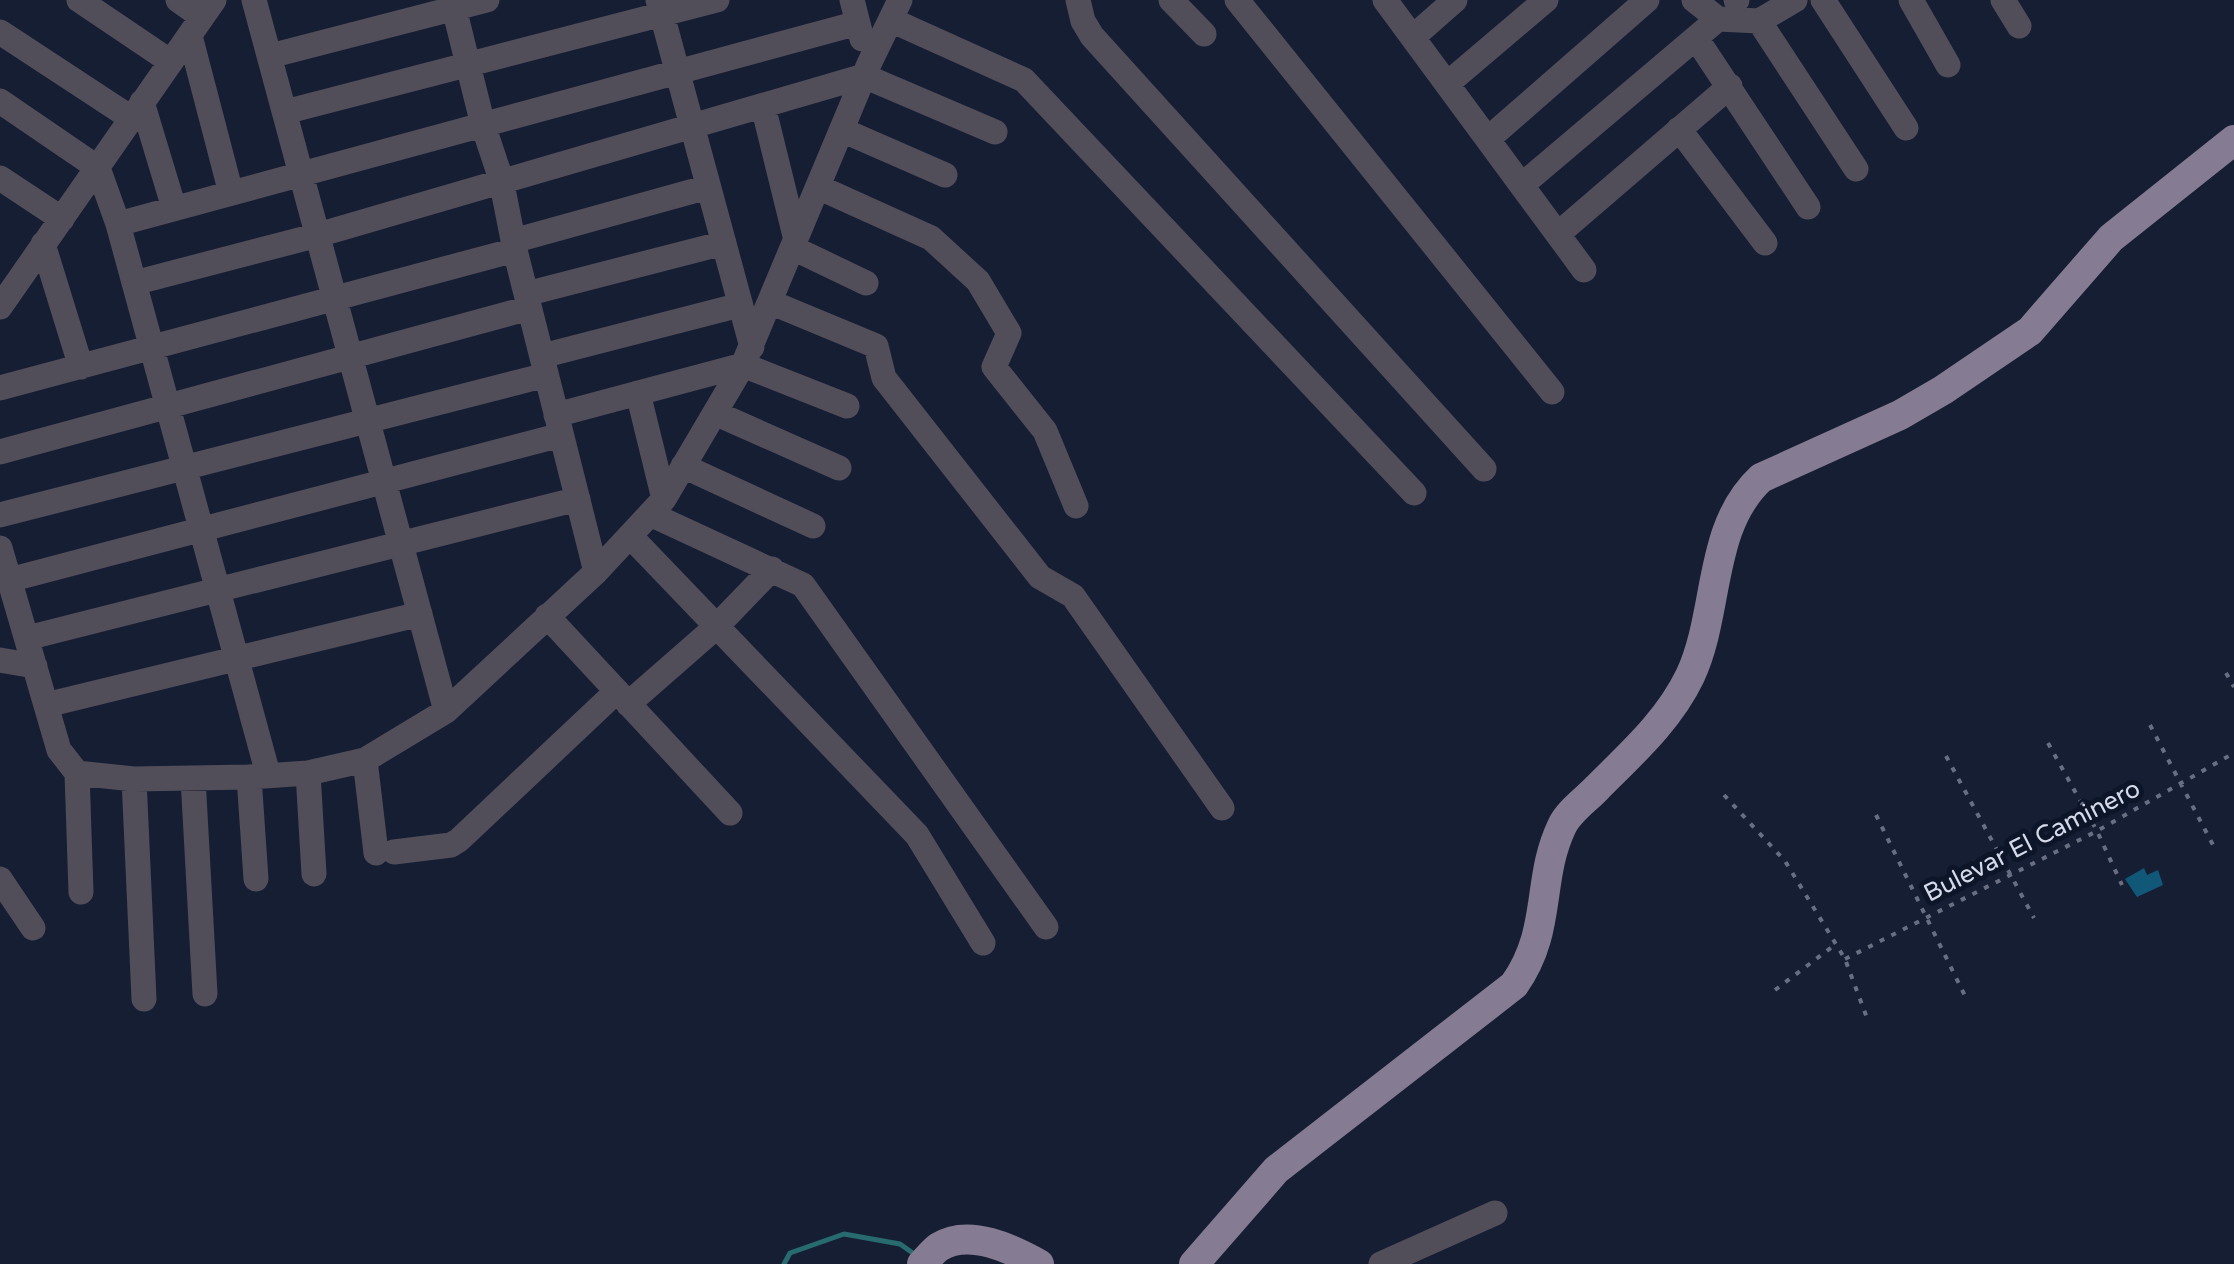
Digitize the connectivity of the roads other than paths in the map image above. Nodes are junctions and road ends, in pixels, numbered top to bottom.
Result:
1 (79, 0) edge
2 (178, 0) edge
3 (254, 0) edge
4 (488, 0) edge
5 (717, 0) edge
6 (1078, 0) edge
7 (1171, 0) edge
8 (1237, 0) edge
9 (1386, 0) edge
10 (1456, 0) edge
11 (1546, 0) edge
12 (1647, 0) edge
13 (1694, 0) edge
14 (1795, 0) edge
15 (1823, 0) edge
16 (1910, 0) edge
17 (2003, 0) edge
18 (453, 4) edge
19 (660, 7) edge
20 (896, 10) edge
21 (855, 12) edge
22 (202, 18) edge
23 (1718, 19) junction
24 (1759, 21) junction
25 (2020, 26) dead end
26 (0, 32) edge
27 (1204, 34) dead end
28 (1413, 37) junction
29 (1696, 38) junction
30 (270, 56) junction
31 (170, 62) junction
32 (468, 64) junction
33 (1948, 64) dead end
34 (866, 70) junction
35 (677, 72) junction
36 (1448, 84) junction
37 (1730, 86) junction
38 (0, 102) edge
39 (763, 106) junction
40 (137, 110) junction
41 (284, 112) junction
42 (483, 124) junction
43 (691, 126) junction
44 (1906, 128) dead end
45 (842, 130) junction
46 (1680, 130) junction
47 (995, 132) dead end
48 (1488, 139) junction
49 (2234, 140) edge
50 (98, 168) junction
51 (1856, 170) dead end
52 (301, 174) junction
53 (945, 175) dead end
54 (0, 178) edge
55 (501, 180) junction
56 (1522, 185) junction
57 (708, 186) junction
58 (818, 187) junction
59 (231, 193) junction
60 (1808, 207) dead end
61 (174, 208) junction
62 (62, 219) junction
63 (118, 224) junction
64 (1558, 234) junction
65 (318, 235) junction
66 (724, 243) junction
67 (1765, 243) dead end
68 (44, 244) junction
69 (794, 244) junction
70 (514, 245) junction
71 (1584, 270) dead end
72 (10, 271) edge
73 (134, 283) junction
74 (866, 283) dead end
75 (335, 299) junction
76 (528, 302) junction
77 (770, 302) junction
78 (740, 305) junction
79 (0, 307) edge
80 (152, 348) junction
81 (747, 356) junction
82 (350, 357) junction
83 (81, 366) junction
84 (544, 366) junction
85 (0, 388) edge
86 (1552, 392) dead end
87 (638, 393) junction
88 (168, 406) junction
89 (847, 406) dead end
90 (715, 413) junction
91 (368, 421) junction
92 (559, 425) junction
93 (0, 452) edge
94 (683, 466) junction
95 (185, 468) junction
96 (839, 468) dead end
97 (1484, 469) dead end
98 (384, 482) junction
99 (1414, 493) dead end
100 (578, 500) junction
101 (1076, 506) dead end
102 (657, 507) junction
103 (0, 515) edge
104 (812, 526) dead end
105 (202, 530) junction
106 (630, 537) junction
107 (401, 544) junction
108 (0, 548) edge
109 (772, 569) junction
110 (596, 572) junction
111 (10, 580) junction
112 (218, 590) junction
113 (420, 614) junction
114 (547, 616) junction
115 (716, 628) junction
116 (26, 638) junction
117 (236, 658) junction
118 (0, 660) edge
119 (34, 666) junction
120 (623, 698) junction
121 (46, 705) junction
122 (446, 711) junction
123 (365, 760) junction
124 (76, 773) junction
125 (308, 773) junction
126 (259, 775) junction
127 (194, 778) junction
128 (134, 779) junction
129 (1222, 808) dead end
130 (730, 813) dead end
131 (314, 874) dead end
132 (0, 879) edge
133 (256, 879) dead end
134 (81, 892) dead end
135 (1046, 927) dead end
136 (34, 928) dead end
137 (984, 943) dead end
138 (205, 994) dead end
139 (144, 999) dead end
140 (1495, 1213) dead end
141 (931, 1256) edge
142 (1038, 1264) edge
143 (1194, 1264) edge
144 (1381, 1264) edge

1 - 31 street
2 - 22 street
3 - 30 street
4 - 18 street
5 - 19 street
6 - 97 street
7 - 27 street
8 - 86 street
9 - 28 street
10 - 28 street
11 - 36 street
12 - 48 street
13 - 23 street
14 - 24 street
15 - 44 street
16 - 33 street
17 - 25 street
18 - 30 street
18 - 32 street
19 - 32 street
19 - 35 street
20 - 34 street
20 - 99 street
21 - 34 street
21 - 35 street
22 - 31 street
22 - 59 street
23 - 24 street
23 - 29 street
24 - 51 street
26 - 40 street
28 - 36 street
29 - 37 street
29 - 56 street
30 - 41 street
31 - 40 street
32 - 41 street
32 - 42 street
34 - 39 street
34 - 45 street
34 - 47 street
35 - 42 street
35 - 43 street
36 - 48 street
37 - 46 street
37 - 60 street
38 - 50 street
39 - 43 street
39 - 69 street
40 - 50 street
40 - 61 street
41 - 52 street
42 - 52 street
42 - 55 street
43 - 55 street
43 - 57 street
45 - 53 street
45 - 58 street
46 - 64 street
46 - 67 street
48 - 56 street
49 - 143 main road
50 - 62 street
50 - 63 street
52 - 59 street
52 - 65 street
54 - 62 street
55 - 65 street
55 - 70 street
56 - 64 street
57 - 66 street
57 - 70 street
58 - 69 street
58 - 101 street
59 - 61 street
61 - 63 street
62 - 68 street
63 - 73 street
64 - 71 street
65 - 73 street
65 - 75 street
66 - 76 street
66 - 78 street
68 - 72 street
68 - 83 street
69 - 74 street
69 - 77 street
70 - 75 street
70 - 76 street
72 - 79 street
73 - 80 street
75 - 80 street
75 - 82 street
76 - 82 street
76 - 84 street
77 - 81 street
77 - 129 street
78 - 81 street
78 - 84 street
80 - 83 street
80 - 88 street
81 - 87 street
81 - 89 street
81 - 90 street
82 - 88 street
82 - 91 street
83 - 85 street
84 - 91 street
84 - 92 street
87 - 92 street
87 - 102 street
88 - 93 street
88 - 95 street
90 - 94 street
90 - 96 street
91 - 95 street
91 - 98 street
92 - 98 street
92 - 100 street
94 - 102 street
94 - 104 street
95 - 103 street
95 - 105 street
98 - 105 street
98 - 107 street
100 - 107 street
100 - 110 street
102 - 106 street
102 - 109 street
105 - 111 street
105 - 112 street
106 - 110 street
106 - 115 street
107 - 112 street
107 - 113 street
108 - 111 street
109 - 115 street
109 - 135 street
110 - 114 street
111 - 116 street
112 - 116 street
112 - 117 street
113 - 117 street
113 - 122 street
114 - 120 street
114 - 122 street
115 - 120 street
115 - 137 street
116 - 119 street
117 - 121 street
117 - 126 street
118 - 119 street
119 - 121 street
120 - 123 street
120 - 130 street
121 - 124 street
122 - 123 street
123 - 125 street
124 - 128 street
124 - 134 street
125 - 126 street
125 - 131 street
126 - 127 street
126 - 133 street
127 - 128 street
127 - 138 street
128 - 139 street
132 - 136 street
140 - 144 street
141 - 142 main road

